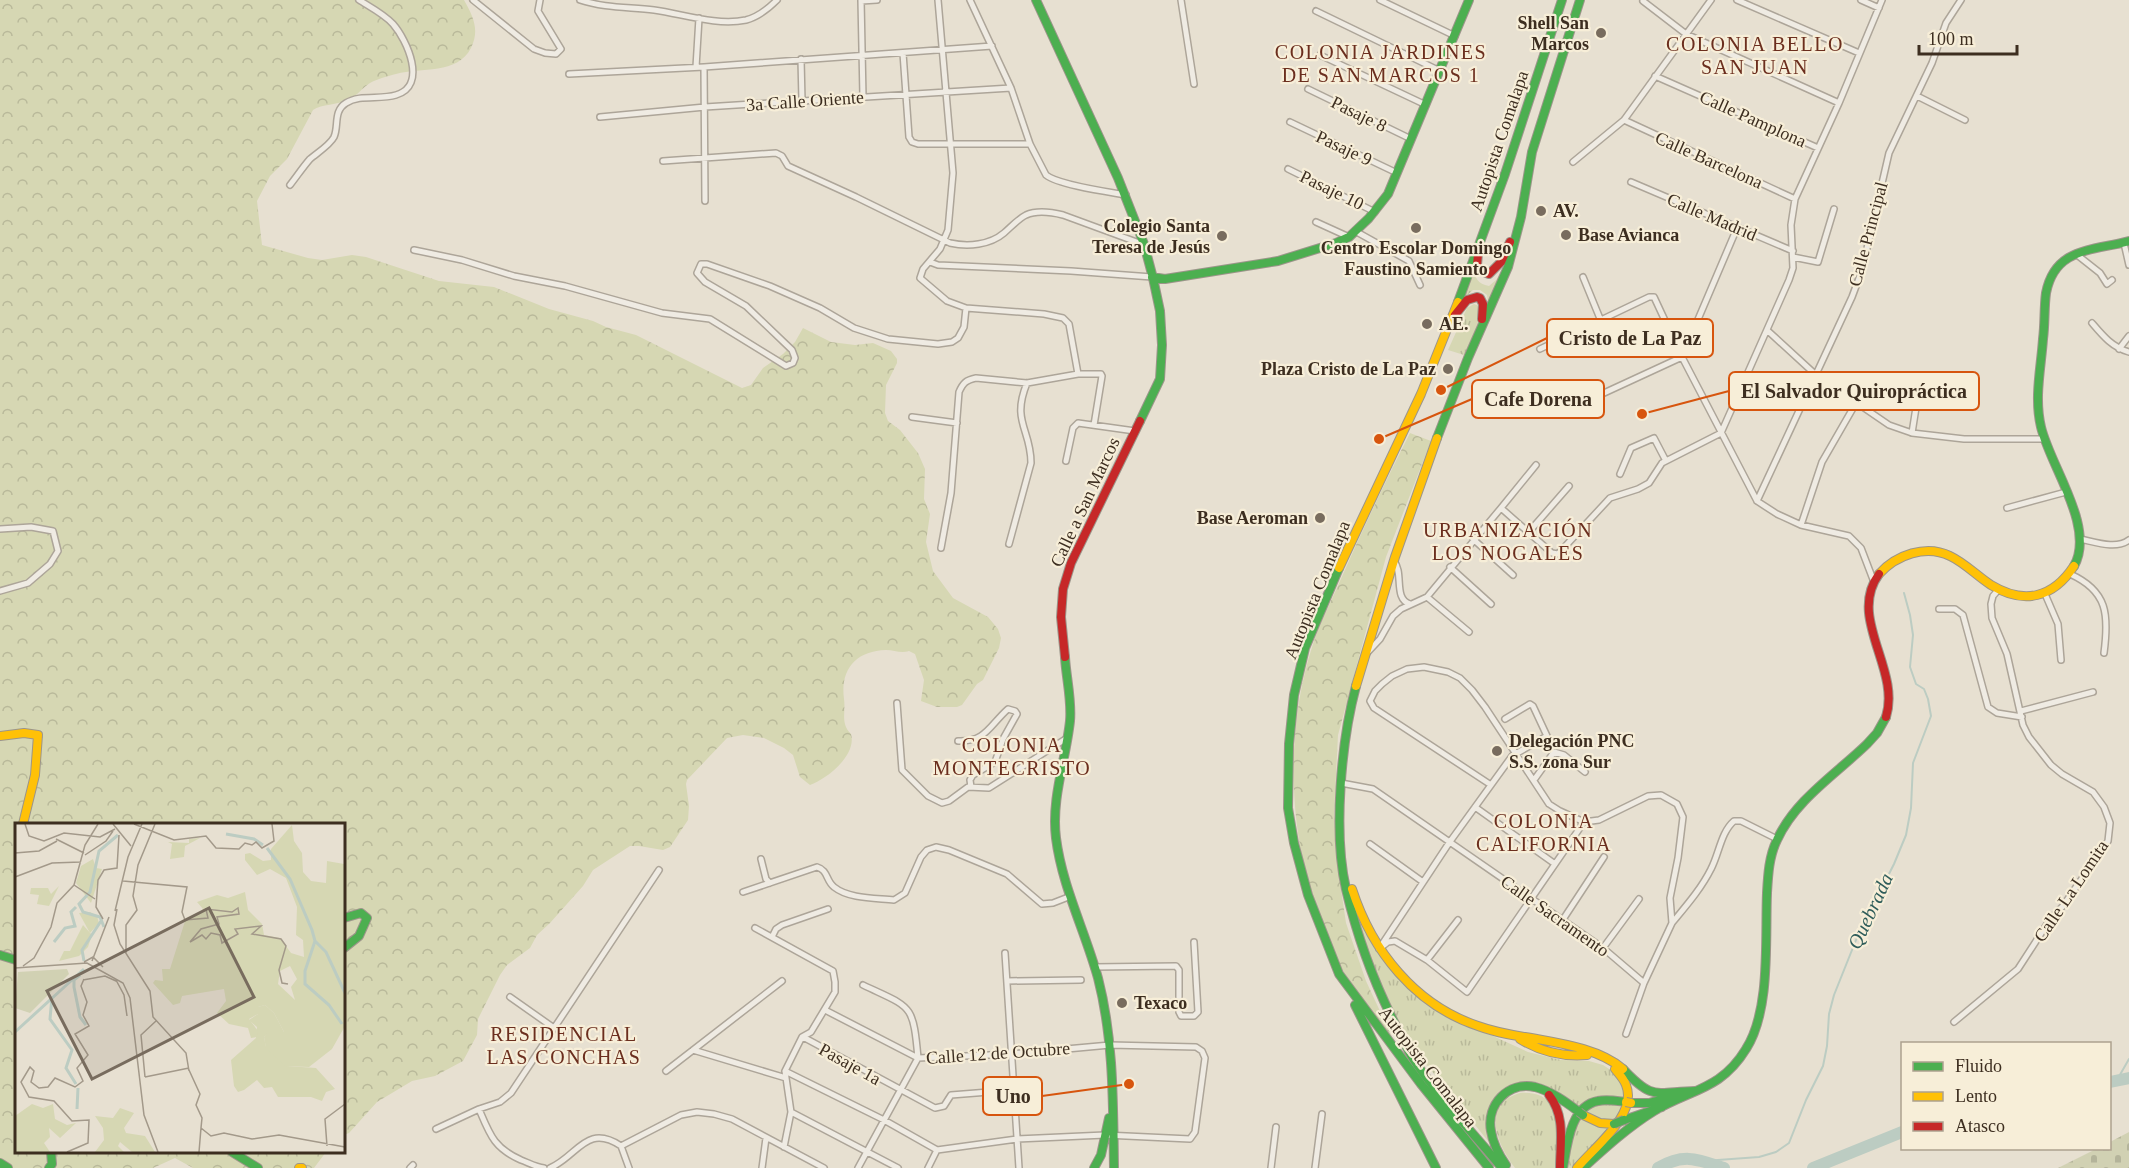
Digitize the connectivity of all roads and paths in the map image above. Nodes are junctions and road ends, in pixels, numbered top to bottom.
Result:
1 (359, 0) edge
2 (472, 0) edge
3 (540, 0) edge
4 (580, 0) edge
5 (777, 0) edge
6 (861, 0) edge
7 (877, 0) edge
8 (938, 0) edge
9 (970, 0) edge
10 (1036, 0) edge
11 (1181, 0) edge
12 (1380, 0) edge
13 (1562, 0) edge
14 (1580, 0) edge
15 (1711, 0) edge
16 (1737, 0) edge
17 (1861, 0) edge
18 (1882, 0) edge
19 (1961, 0) edge
20 (1468, 1) edge
21 (1643, 2) edge
22 (1879, 8) junction
23 (1316, 11) dead end
24 (699, 18) junction
25 (1686, 34) junction
26 (1455, 36) junction
27 (992, 46) junction
28 (943, 49) junction
29 (903, 53) junction
30 (1859, 53) junction
31 (861, 55) junction
32 (1320, 55) dead end
33 (801, 59) junction
34 (696, 67) junction
35 (704, 67) junction
36 (1440, 70) junction
37 (569, 74) dead end
38 (1655, 76) junction
39 (1194, 84) dead end
40 (1011, 88) junction
41 (1308, 89) dead end
42 (946, 92) junction
43 (906, 94) junction
44 (1917, 96) junction
45 (864, 97) junction
46 (802, 101) junction
47 (1839, 103) junction
48 (1426, 105) junction
49 (705, 107) junction
50 (600, 117) dead end
51 (1624, 120) junction
52 (1965, 120) dead end
53 (1290, 122) dead end
54 (1411, 139) junction
55 (949, 144) junction
56 (1030, 144) junction
57 (1818, 148) junction
58 (703, 158) junction
59 (663, 161) dead end
60 (1573, 162) dead end
61 (1288, 169) dead end
62 (1397, 173) junction
63 (1630, 182) dead end
64 (290, 185) dead end
65 (1127, 195) junction
66 (1795, 199) junction
67 (705, 201) dead end
68 (1834, 209) dead end
69 (1375, 212) junction
70 (1521, 216) junction
71 (1316, 222) dead end
72 (1485, 228) junction
73 (1737, 228) junction
74 (1352, 234) junction
75 (944, 240) junction
76 (2127, 242) edge
77 (1142, 244) junction
78 (414, 250) dead end
79 (1793, 254) junction
80 (2076, 254) junction
81 (930, 262) junction
82 (2129, 265) edge
83 (1152, 277) junction
84 (1583, 277) dead end
85 (2112, 280) dead end
86 (1420, 285) dead end
87 (966, 308) junction
88 (1450, 320) junction
89 (1601, 321) junction
90 (2092, 323) dead end
91 (1768, 331) junction
92 (2129, 336) edge
93 (1477, 339) junction
94 (1540, 349) dead end
95 (2119, 349) junction
96 (2129, 352) edge
97 (1682, 357) junction
98 (1078, 374) junction
99 (1816, 375) junction
100 (1920, 382) dead end
101 (1027, 383) junction
102 (1856, 403) junction
103 (1578, 405) dead end
104 (912, 417) dead end
105 (957, 423) junction
106 (1094, 425) junction
107 (1135, 431) junction
108 (1721, 433) junction
109 (1912, 433) junction
110 (2045, 439) junction
111 (1668, 460) junction
112 (1066, 461) dead end
113 (1536, 465) dead end
114 (1620, 474) dead end
115 (1569, 486) dead end
116 (2066, 492) junction
117 (1757, 501) junction
118 (1501, 508) junction
119 (2007, 508) dead end
120 (1801, 525) junction
121 (0, 529) edge
122 (1528, 533) junction
123 (2080, 538) junction
124 (1473, 539) junction
125 (2129, 540) edge
126 (1009, 544) dead end
127 (941, 548) dead end
128 (1394, 561) junction
129 (1450, 567) junction
130 (2070, 574) junction
131 (1513, 575) dead end
132 (1874, 582) junction
133 (1999, 589) junction
134 (0, 591) edge
135 (2045, 594) junction
136 (1427, 597) junction
137 (1410, 604) junction
138 (1491, 604) dead end
139 (1939, 609) dead end
140 (1469, 632) dead end
141 (2104, 653) dead end
142 (1364, 656) junction
143 (2061, 660) dead end
144 (2093, 692) dead end
145 (897, 703) dead end
146 (2022, 714) junction
147 (1505, 719) dead end
148 (0, 736) edge
149 (1067, 738) junction
150 (958, 741) dead end
151 (1517, 754) junction
152 (1585, 772) dead end
153 (1534, 780) junction
154 (1341, 783) junction
155 (1491, 785) junction
156 (970, 787) junction
157 (1475, 807) junction
158 (1584, 822) junction
159 (23, 823) edge
160 (1777, 839) junction
161 (1449, 843) junction
162 (1370, 844) dead end
163 (1341, 849) junction
164 (1604, 857) dead end
165 (761, 859) dead end
166 (1555, 864) junction
167 (658, 870) dead end
168 (1423, 882) junction
169 (770, 883) junction
170 (743, 892) dead end
171 (1071, 896) junction
172 (1532, 899) junction
173 (1639, 900) dead end
174 (828, 909) dead end
175 (345, 918) edge
176 (1458, 920) dead end
177 (1562, 921) junction
178 (1672, 923) junction
179 (755, 928) dead end
180 (772, 937) junction
181 (1194, 942) dead end
182 (345, 948) edge
183 (1379, 948) junction
184 (1604, 948) junction
185 (1005, 953) dead end
186 (0, 954) edge
187 (15, 960) edge
188 (1427, 960) junction
189 (1094, 967) junction
190 (1339, 974) junction
191 (1081, 980) dead end
192 (782, 981) dead end
193 (1007, 981) junction
194 (1644, 983) junction
195 (863, 985) dead end
196 (510, 997) dead end
197 (825, 1010) junction
198 (1954, 1022) dead end
199 (554, 1028) junction
200 (1626, 1034) dead end
201 (1515, 1036) junction
202 (802, 1037) junction
203 (1531, 1039) junction
204 (1110, 1045) junction
205 (693, 1050) junction
206 (1012, 1054) junction
207 (1587, 1055) junction
208 (918, 1058) junction
209 (666, 1071) dead end
210 (785, 1071) junction
211 (786, 1078) junction
212 (899, 1090) junction
213 (1014, 1090) junction
214 (1542, 1090) junction
215 (1699, 1091) junction
216 (1662, 1107) junction
217 (479, 1109) junction
218 (791, 1112) junction
219 (1322, 1114) dead end
220 (884, 1120) junction
221 (1276, 1127) dead end
222 (436, 1129) dead end
223 (1108, 1135) junction
224 (766, 1138) junction
225 (1017, 1139) junction
226 (621, 1146) junction
227 (784, 1147) junction
228 (937, 1150) junction
229 (867, 1152) junction
230 (51, 1153) edge
231 (234, 1153) edge
232 (0, 1163) edge
233 (9, 1168) edge
234 (50, 1168) edge
235 (258, 1168) edge
236 (544, 1168) edge
237 (550, 1168) edge
238 (629, 1168) edge
239 (762, 1168) edge
240 (824, 1168) edge
241 (858, 1168) edge
242 (898, 1168) edge
243 (928, 1168) edge
244 (1019, 1168) edge
245 (1094, 1168) edge
246 (1114, 1168) edge
247 (1270, 1168) edge
248 (1315, 1168) edge
249 (1436, 1168) edge
250 (1489, 1168) edge
251 (1502, 1168) edge
252 (1508, 1168) edge
253 (1562, 1168) edge
254 (1577, 1168) edge
255 (1583, 1168) edge

1 - 64 street
2 - 3 street
4 - 24 street
5 - 24 street
6 - 7 street
6 - 31 street
8 - 28 street
9 - 27 street
10 - 65 main road, Calle a San Marcos
11 - 39 street
12 - 26 street
13 - 72 main road, Autopista Comalapa
14 - 70 main road, Autopista Comalapa
15 - 25 street
16 - 30 street
17 - 22 street
18 - 22 street
19 - 44 street, Calle Principal
20 - 26 main road
21 - 25 street
22 - 30 street
23 - 36 street
24 - 34 street
25 - 38 street
25 - 47 street
26 - 36 main road
27 - 28 street
27 - 40 street
28 - 29 street
28 - 42 street
29 - 31 street
29 - 43 street
30 - 47 street
31 - 33 street
31 - 45 street
32 - 48 street
33 - 35 street
33 - 46 street
34 - 35 street
34 - 37 street
35 - 49 street
36 - 48 main road
38 - 51 street
38 - 57 street, Calle Pamplona
40 - 42 street, 3a Calle Oriente
40 - 56 street
41 - 54 street, Pasaje 8
42 - 43 street, 3a Calle Oriente
42 - 55 street
43 - 45 street, 3a Calle Oriente
43 - 55 street
44 - 52 street
44 - 99 street, Calle Principal
45 - 46 street, 3a Calle Oriente
46 - 49 street, 3a Calle Oriente
47 - 57 street
48 - 54 main road
49 - 50 street, 3a Calle Oriente
49 - 58 street
51 - 60 street
51 - 66 street, Calle Barcelona
53 - 62 street, Pasaje 9
54 - 62 main road
55 - 56 street
55 - 75 street
56 - 65 street
57 - 66 street
58 - 59 street
58 - 67 street
58 - 75 street
61 - 69 street, Pasaje 10
62 - 69 main road
63 - 73 street, Calle Madrid
65 - 77 main road, Calle a San Marcos
66 - 79 street
68 - 79 street
69 - 74 main road
70 - 72 main road
70 - 93 main road, Autopista Comalapa
71 - 74 street
72 - 88 main road, Autopista Comalapa
73 - 79 street, Calle Madrid
73 - 97 street
74 - 83 main road
74 - 86 street
75 - 77 street
75 - 81 street
76 - 80 main road
76 - 82 street
77 - 83 main road, Calle a San Marcos
78 - 87 street
79 - 91 street
80 - 85 street
80 - 110 main road
81 - 83 street
81 - 87 street
83 - 107 main road, Calle a San Marcos
84 - 89 street
87 - 98 street
88 - 93 main road
88 - 190 main road, Autopista Comalapa
89 - 94 street
89 - 97 street
90 - 95 street
91 - 99 street
91 - 108 street
92 - 95 street
93 - 128 main road, Autopista Comalapa
95 - 96 street
97 - 103 street
97 - 108 street
98 - 101 street
98 - 106 street
99 - 102 street
99 - 117 street, Calle Principal
100 - 109 street
101 - 105 street
101 - 126 street
102 - 109 street
102 - 120 street
104 - 105 street
105 - 127 street
106 - 107 street
106 - 112 street
107 - 149 main road, Calle a San Marcos
108 - 111 street
108 - 117 street
109 - 110 street
110 - 116 main road
111 - 114 street
111 - 122 street
113 - 118 street
115 - 122 street
116 - 119 street
116 - 123 main road
117 - 120 street
118 - 122 street
118 - 124 street
120 - 132 street
121 - 134 street
123 - 125 street
123 - 130 main road
124 - 129 street
124 - 131 street
128 - 137 street
128 - 142 main road, Autopista Comalapa
129 - 136 street
129 - 138 street
130 - 135 main road
130 - 141 street
132 - 133 main road
132 - 160 main road
133 - 135 main road
133 - 146 street, Calle La Lomita
135 - 143 street
136 - 137 street
136 - 140 street
137 - 142 street
139 - 146 street
142 - 154 main road, Autopista Comalapa
144 - 146 street
145 - 156 street
146 - 198 street, Calle La Lomita
147 - 151 street
148 - 159 main road
149 - 156 street
149 - 171 main road, Calle a San Marcos
150 - 156 street
151 - 153 street
151 - 155 street
151 - 155 street
152 - 153 street
153 - 158 street
154 - 161 street, Calle Sacramento
154 - 163 main road, Autopista Comalapa
155 - 157 street
157 - 161 street
157 - 166 street
158 - 166 street
158 - 178 street
160 - 178 street
160 - 215 main road
161 - 168 street
161 - 172 street, Calle Sacramento
162 - 168 street
163 - 183 main road
163 - 251 main road, Autopista Comalapa
164 - 177 street
165 - 169 street
166 - 172 street
167 - 199 street
168 - 183 street
169 - 170 street
169 - 171 street
171 - 189 main road, Calle a San Marcos
172 - 177 street, Calle Sacramento
172 - 188 street
173 - 184 street
174 - 180 street
175 - 182 main road
176 - 188 street
177 - 184 street, Calle Sacramento
178 - 194 street
179 - 180 street
180 - 197 street
181 - 189 street
183 - 188 street
183 - 201 main road
184 - 194 street, Calle Sacramento
185 - 193 street
186 - 187 main road
189 - 204 main road, Calle a San Marcos
190 - 249 main road
190 - 250 main road, Autopista Comalapa
191 - 193 street
192 - 205 street
193 - 206 street
194 - 200 street
195 - 208 street
196 - 199 street
197 - 202 street
197 - 208 street
199 - 217 street
201 - 203 main road
201 - 207 main road
202 - 210 street
202 - 212 street, Pasaje 1a
203 - 207 main road
203 - 215 main road
204 - 206 street, Calle 12 de Octubre
204 - 223 main road, Calle a San Marcos
204 - 223 street, Calle 12 de Octubre
205 - 209 street
205 - 211 street
206 - 208 street, Calle 12 de Octubre
206 - 213 street
207 - 254 main road
208 - 212 street, Calle 12 de Octubre
210 - 211 street
210 - 220 street
211 - 218 street
212 - 213 street, Pasaje 1a
212 - 220 street, Calle 12 de Octubre
213 - 225 street
214 - 216 main road, bridge
214 - 252 main road
214 - 253 main road
215 - 216 main road
215 - 253 main road
216 - 255 main road
217 - 222 street
217 - 236 street
218 - 227 street
218 - 229 street
219 - 248 street
220 - 228 street
220 - 229 street, Calle 12 de Octubre
221 - 247 street
223 - 225 street
223 - 245 main road, Calle a San Marcos
223 - 246 main road
224 - 226 street
224 - 227 street
224 - 239 street
225 - 228 street
225 - 244 street
226 - 237 street
226 - 238 street
227 - 240 street
228 - 243 street
229 - 241 street, Calle 12 de Octubre
229 - 242 street
230 - 234 main road
231 - 235 main road
232 - 233 main road

